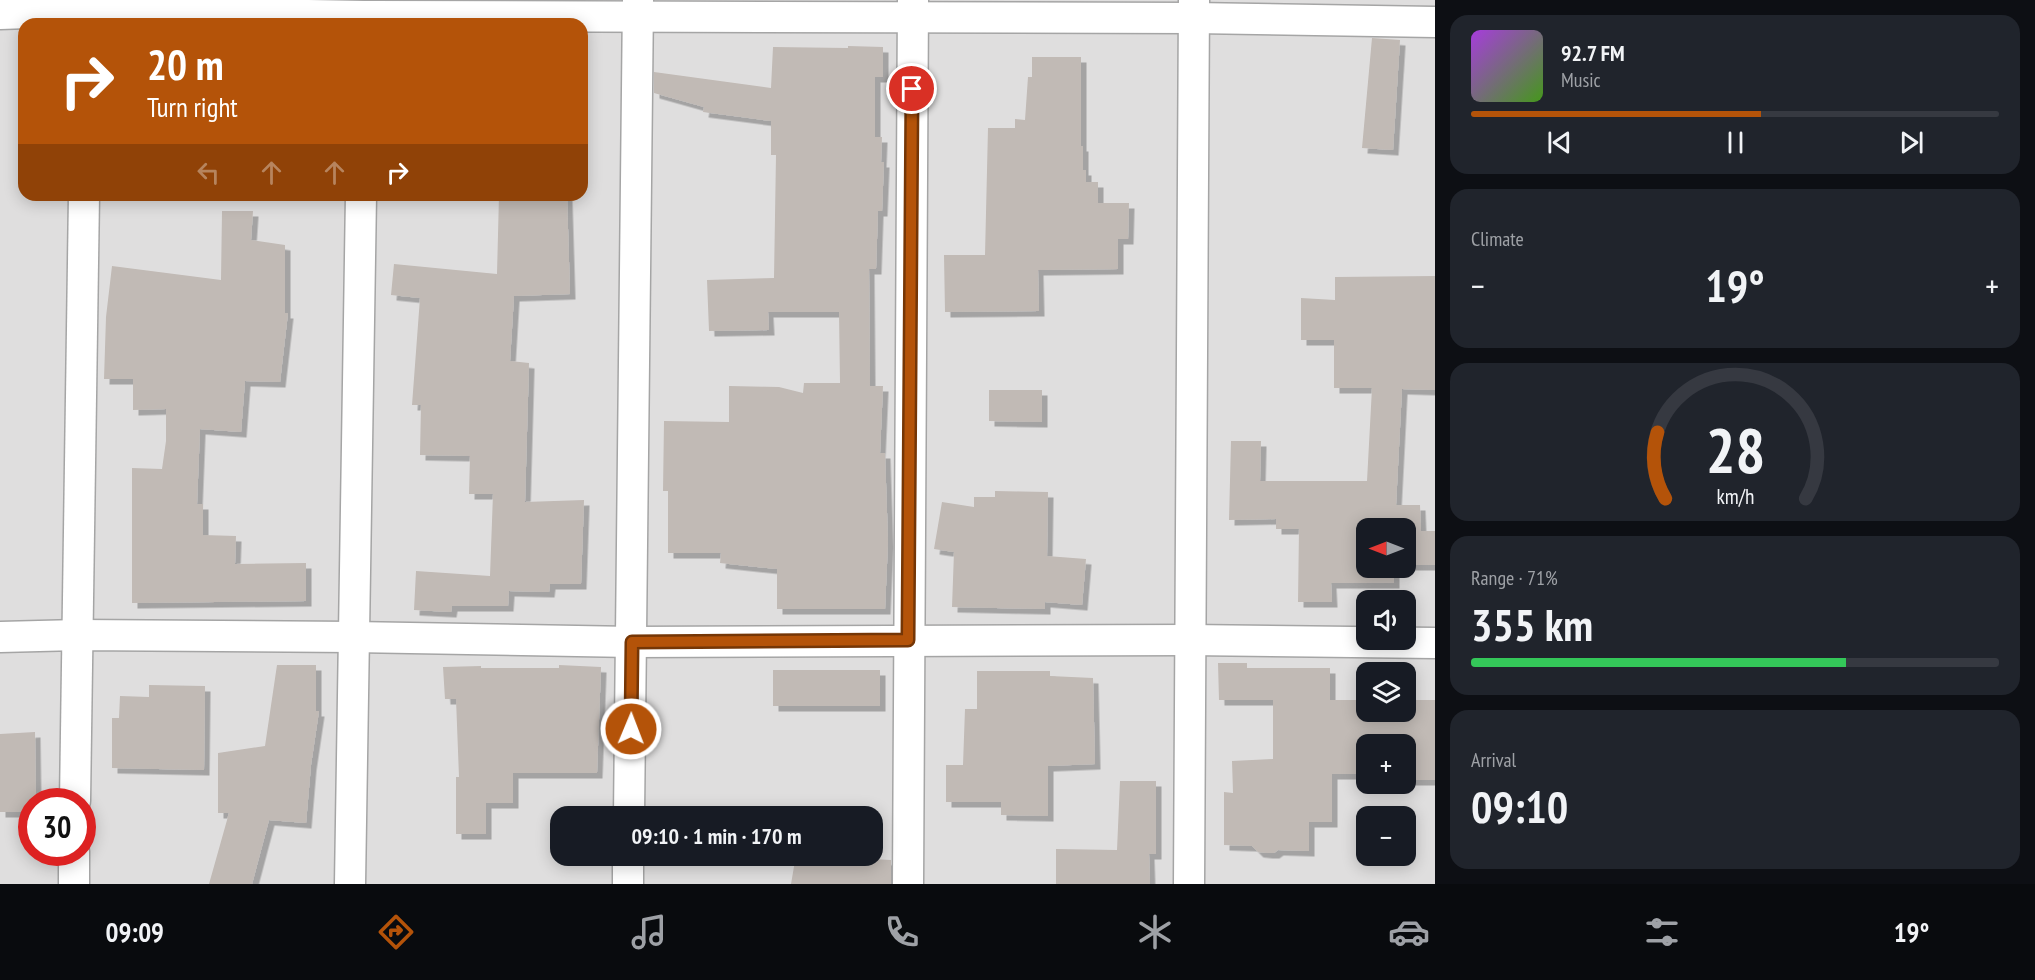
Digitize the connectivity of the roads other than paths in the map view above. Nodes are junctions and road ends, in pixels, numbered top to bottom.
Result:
1 (638, 9) edge
2 (913, 9) edge
3 (1194, 9) edge
4 (86, 12) edge
5 (364, 13) edge
6 (0, 14) edge
7 (1435, 22) edge
8 (84, 201) edge
9 (361, 201) edge
10 (78, 635) junction
11 (353, 637) junction
12 (0, 638) edge
13 (908, 640) junction
14 (1190, 640) junction
15 (632, 642) junction
16 (1435, 643) edge
17 (75, 788) edge
18 (629, 806) edge
19 (74, 866) edge
20 (628, 866) edge
21 (74, 884) edge
22 (350, 884) edge
23 (628, 884) edge
24 (909, 884) edge
25 (1189, 884) edge

1 - 2 street
1 - 5 street
1 - 15 street
2 - 3 street
2 - 13 street
3 - 7 street
3 - 14 street
4 - 5 street
4 - 6 street
8 - 10 street
9 - 11 street
10 - 11 street
10 - 12 street
10 - 17 street
11 - 15 street
11 - 22 street
13 - 14 street
13 - 15 street
13 - 24 street
14 - 16 street
14 - 25 street
15 - 18 street
19 - 21 street
20 - 23 street

